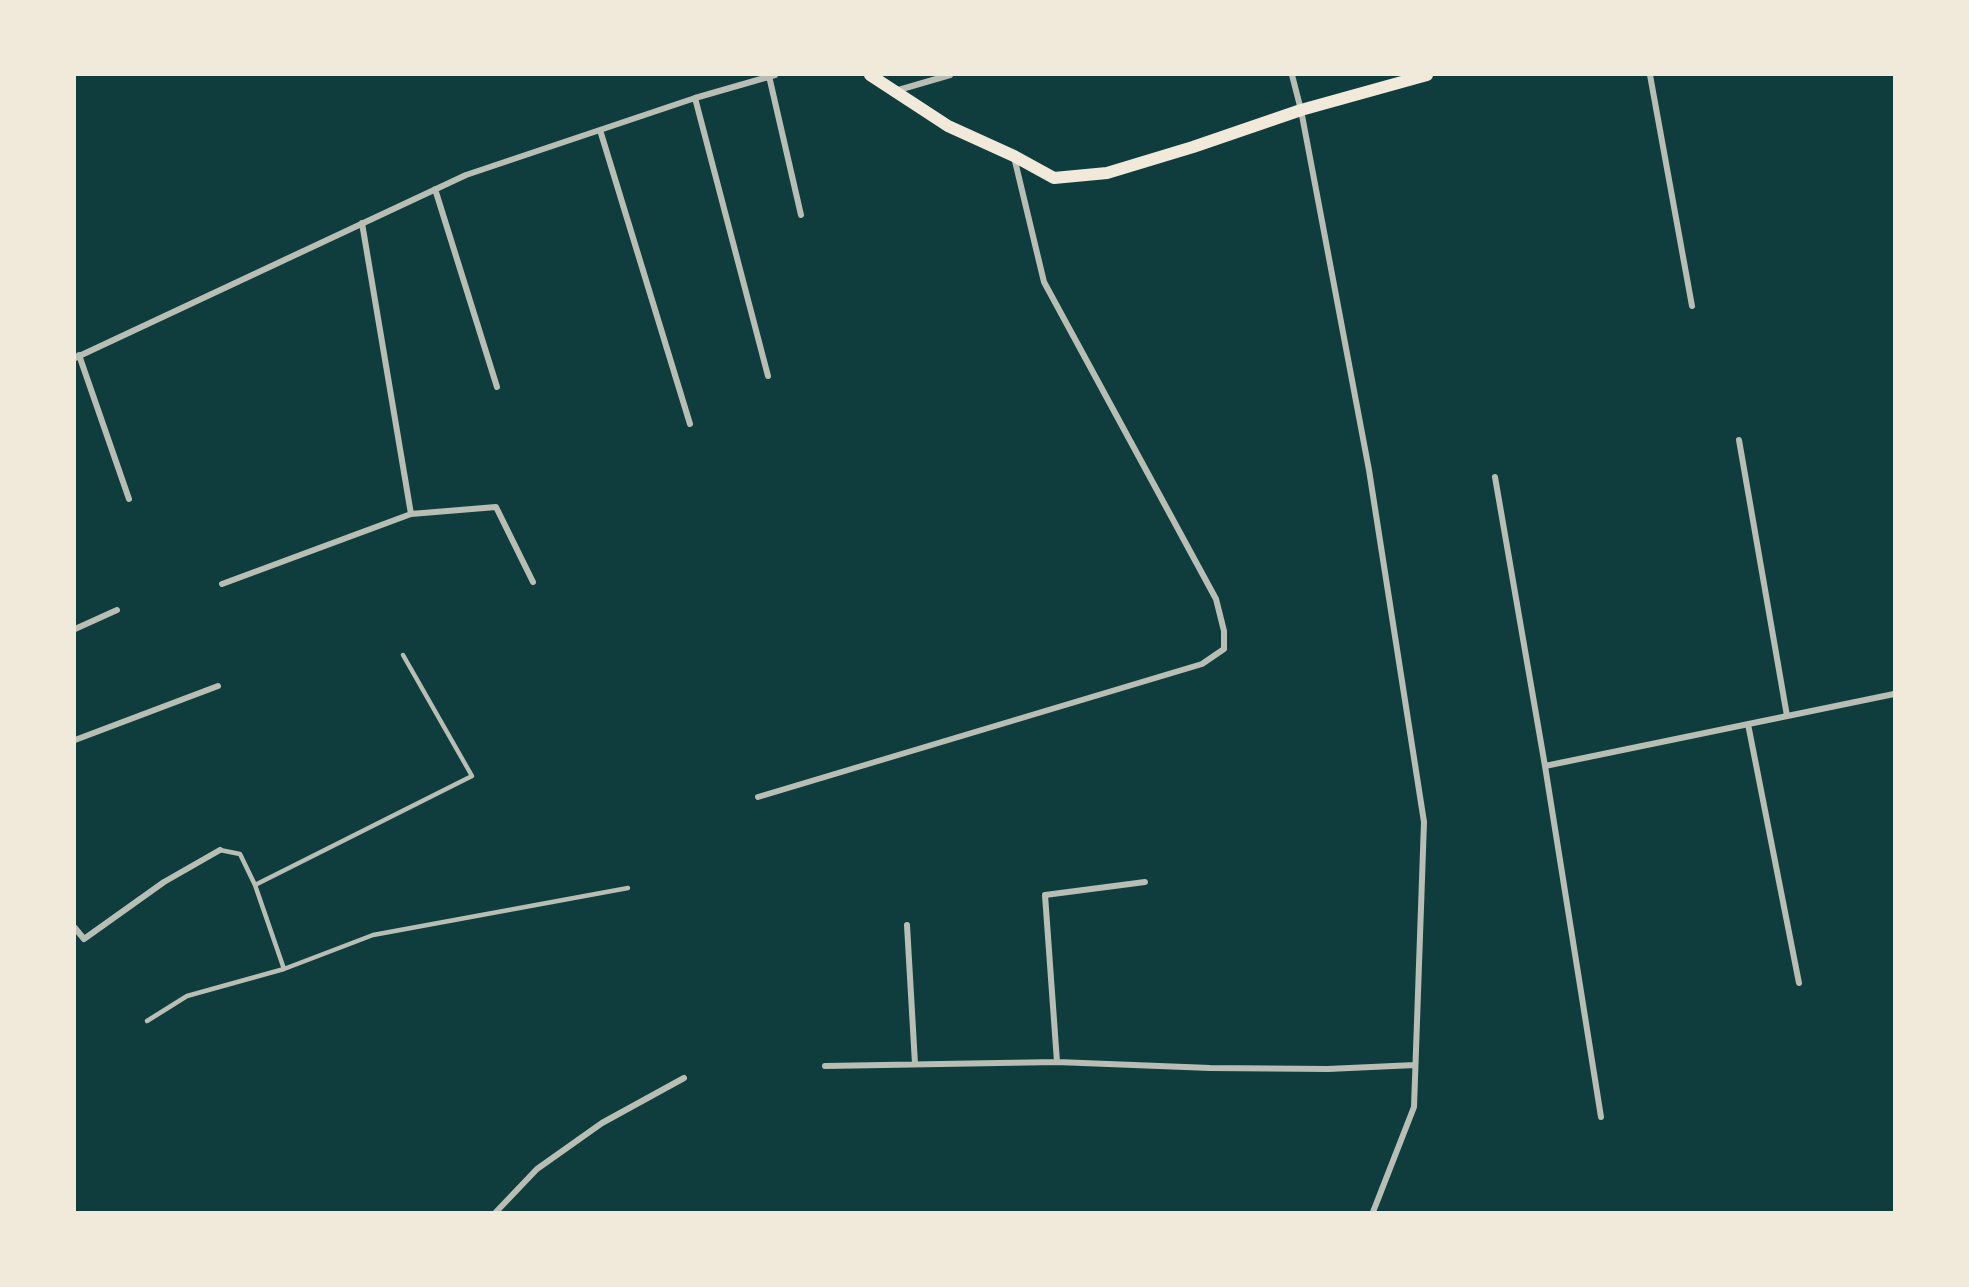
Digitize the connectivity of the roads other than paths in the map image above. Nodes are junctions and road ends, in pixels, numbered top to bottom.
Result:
1 (870, 75) edge
2 (950, 75) edge
3 (1292, 75) edge
4 (1427, 75) edge
5 (1650, 75) edge
6 (772, 76) edge
7 (895, 91) junction
8 (695, 98) junction
9 (1301, 110) junction
10 (600, 130) junction
11 (1014, 156) junction
12 (435, 189) junction
13 (801, 215) dead end
14 (362, 223) junction
15 (1692, 306) dead end
16 (77, 356) edge
17 (768, 376) dead end
18 (497, 387) dead end
19 (690, 424) dead end
20 (1738, 440) dead end
21 (1495, 477) dead end
22 (129, 500) dead end
23 (411, 514) junction
24 (533, 582) dead end
25 (222, 584) dead end
26 (117, 609) dead end
27 (75, 628) edge
28 (403, 655) dead end
29 (218, 686) dead end
30 (1894, 694) edge
31 (1787, 716) junction
32 (1748, 724) junction
33 (75, 740) edge
34 (1545, 766) junction
35 (758, 796) dead end
36 (220, 850) joint
37 (1145, 882) dead end
38 (255, 885) junction
39 (628, 888) dead end
40 (907, 925) dead end
41 (75, 927) edge
42 (284, 969) junction
43 (1799, 982) dead end
44 (147, 1021) dead end
45 (1058, 1062) junction
46 (915, 1064) junction
47 (1415, 1065) junction
48 (825, 1066) dead end
49 (684, 1078) dead end
50 (1601, 1117) dead end
51 (1374, 1210) edge
52 (496, 1212) edge
53 (1368, 1212) edge

1 - 7 main road
2 - 7 street
3 - 9 street
4 - 9 main road
5 - 15 street
6 - 8 street
6 - 13 street
7 - 11 main road
8 - 10 street
8 - 17 street
9 - 11 main road
9 - 47 street
10 - 12 street
10 - 19 street
11 - 35 street
12 - 14 street
12 - 18 street
14 - 16 street
14 - 23 street
16 - 22 street
20 - 31 street
21 - 34 street
23 - 24 street
23 - 25 street
26 - 27 street
28 - 38 lane
29 - 33 street
30 - 31 street
31 - 32 street
32 - 34 street
32 - 43 street
34 - 50 street
36 - 38 lane
36 - 41 street
37 - 45 street
38 - 42 lane
39 - 42 lane
40 - 46 street
42 - 44 lane
45 - 46 street
45 - 47 street
46 - 48 street
47 - 51 street
49 - 52 street
51 - 53 street

